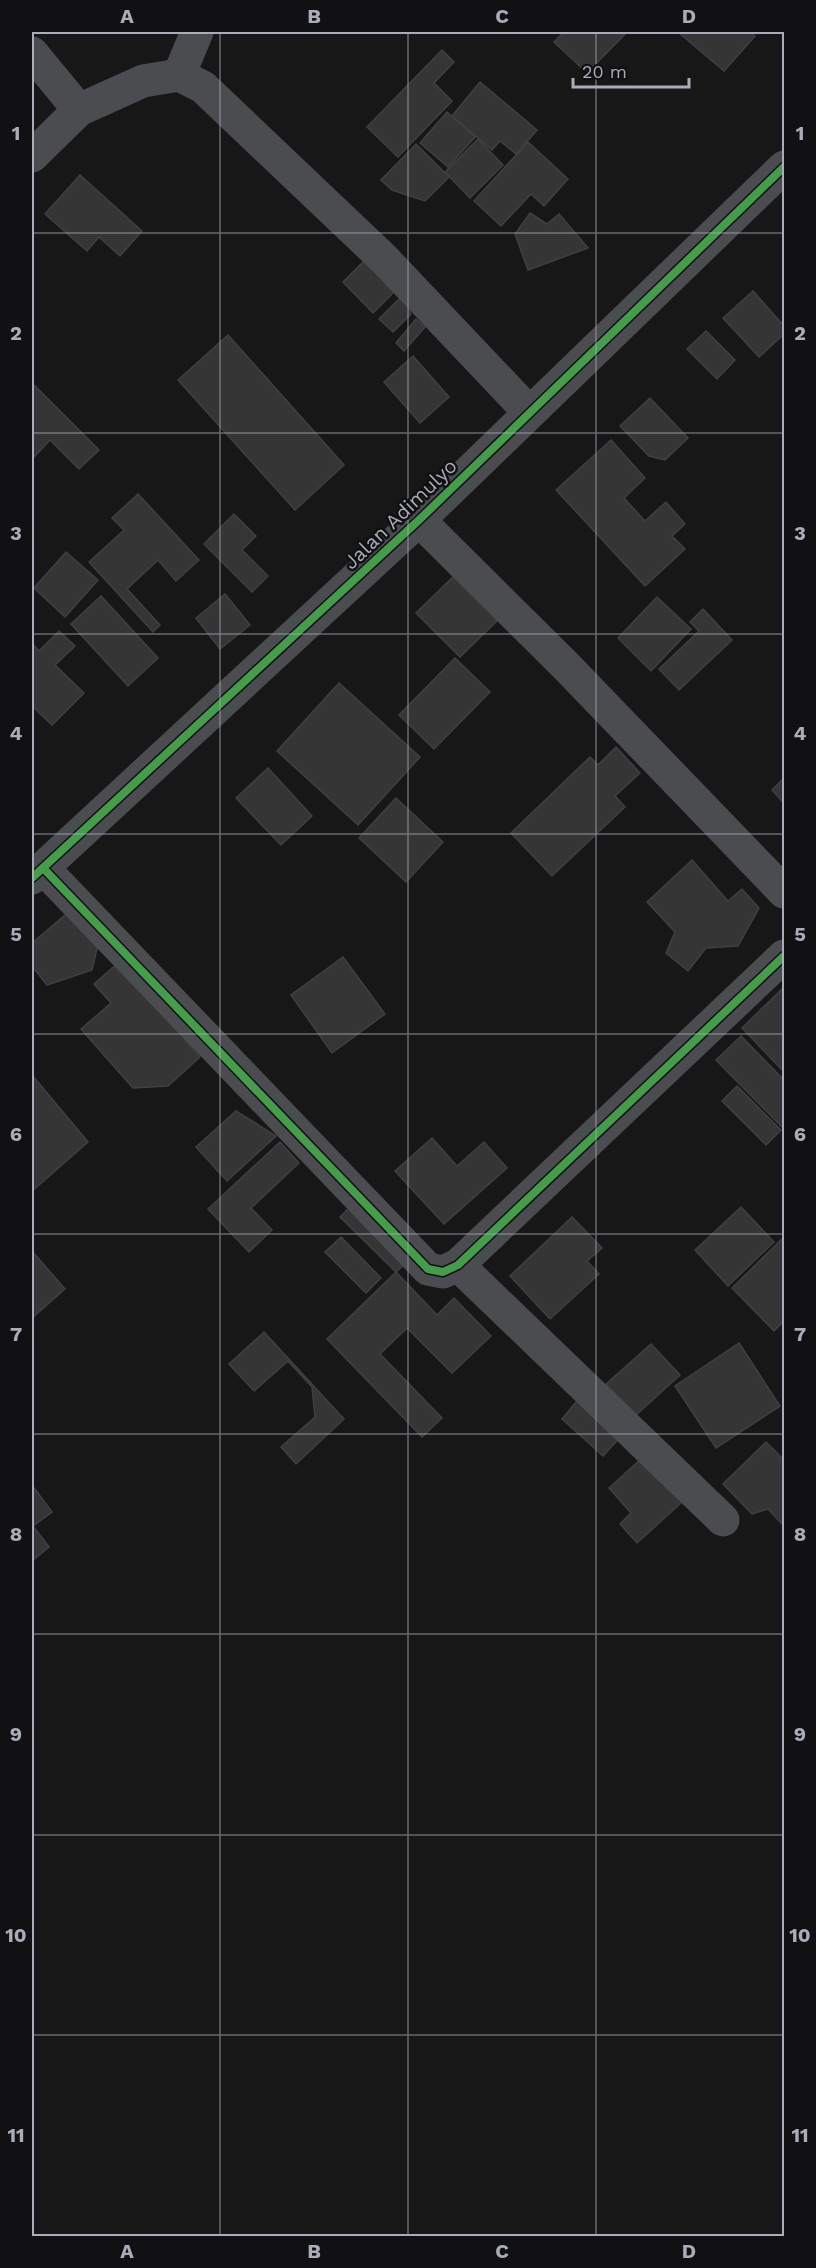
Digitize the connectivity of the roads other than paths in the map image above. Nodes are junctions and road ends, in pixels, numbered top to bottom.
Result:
1 (197, 32) edge
2 (32, 53) edge
3 (179, 75) junction
4 (79, 110) junction
5 (32, 156) edge
6 (784, 166) edge
7 (529, 412) junction
8 (419, 520) junction
9 (37, 873) edge
10 (784, 892) edge
11 (784, 956) edge
12 (458, 1265) junction
13 (723, 1520) dead end

1 - 3 street
2 - 4 street
3 - 4 street
3 - 7 street
4 - 5 street
6 - 7 street, Jalan Adimulyo
7 - 8 street, Jalan Adimulyo
8 - 9 street, Jalan Adimulyo
8 - 10 street
9 - 12 street
11 - 12 street
12 - 13 street

